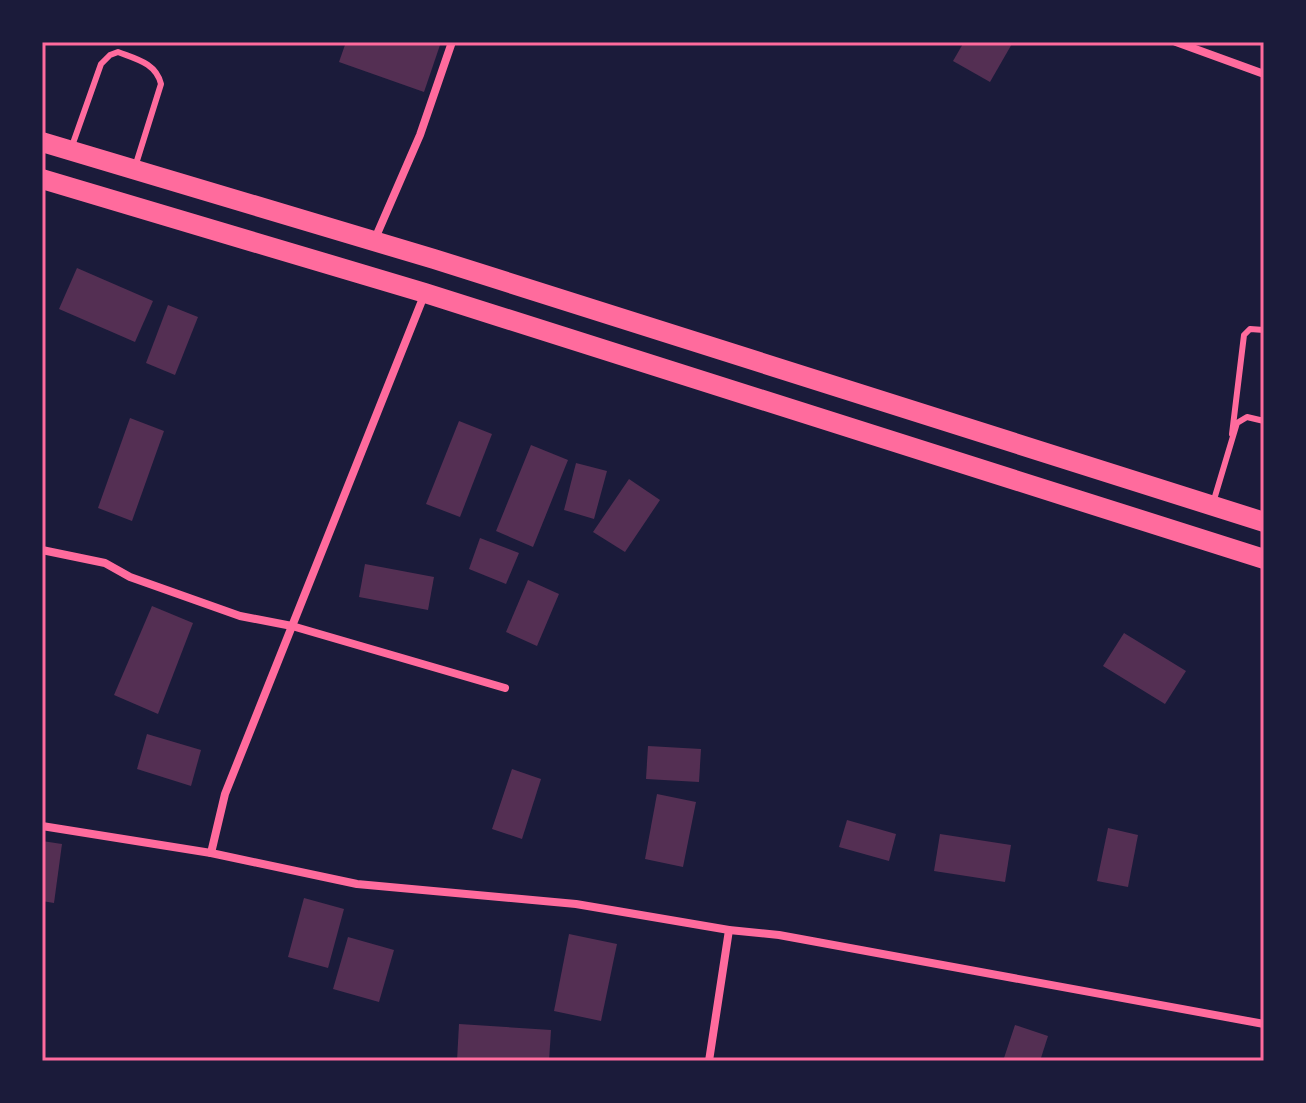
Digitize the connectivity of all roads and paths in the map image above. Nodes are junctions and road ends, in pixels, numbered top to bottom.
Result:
1 (452, 42) edge
2 (1176, 42) edge
3 (1264, 74) edge
4 (42, 142) edge
5 (70, 151) junction
6 (134, 170) junction
7 (42, 179) edge
8 (373, 242) junction
9 (425, 293) junction
10 (1264, 330) edge
11 (1264, 421) edge
12 (1232, 434) junction
13 (1213, 506) junction
14 (1264, 522) edge
15 (42, 550) edge
16 (1264, 559) edge
17 (292, 626) junction
18 (505, 688) dead end
19 (42, 826) edge
20 (211, 853) junction
21 (729, 930) junction
22 (1264, 1024) edge
23 (709, 1061) edge

1 - 8 street
2 - 3 street
4 - 5 highway
5 - 6 highway
5 - 6 lane
6 - 8 highway
7 - 9 highway
8 - 13 highway
9 - 16 highway
9 - 17 street
10 - 12 lane
11 - 12 lane
12 - 13 lane
13 - 14 highway
15 - 17 street
17 - 18 street
17 - 20 street
19 - 20 street
20 - 21 street
21 - 22 street
21 - 23 street

